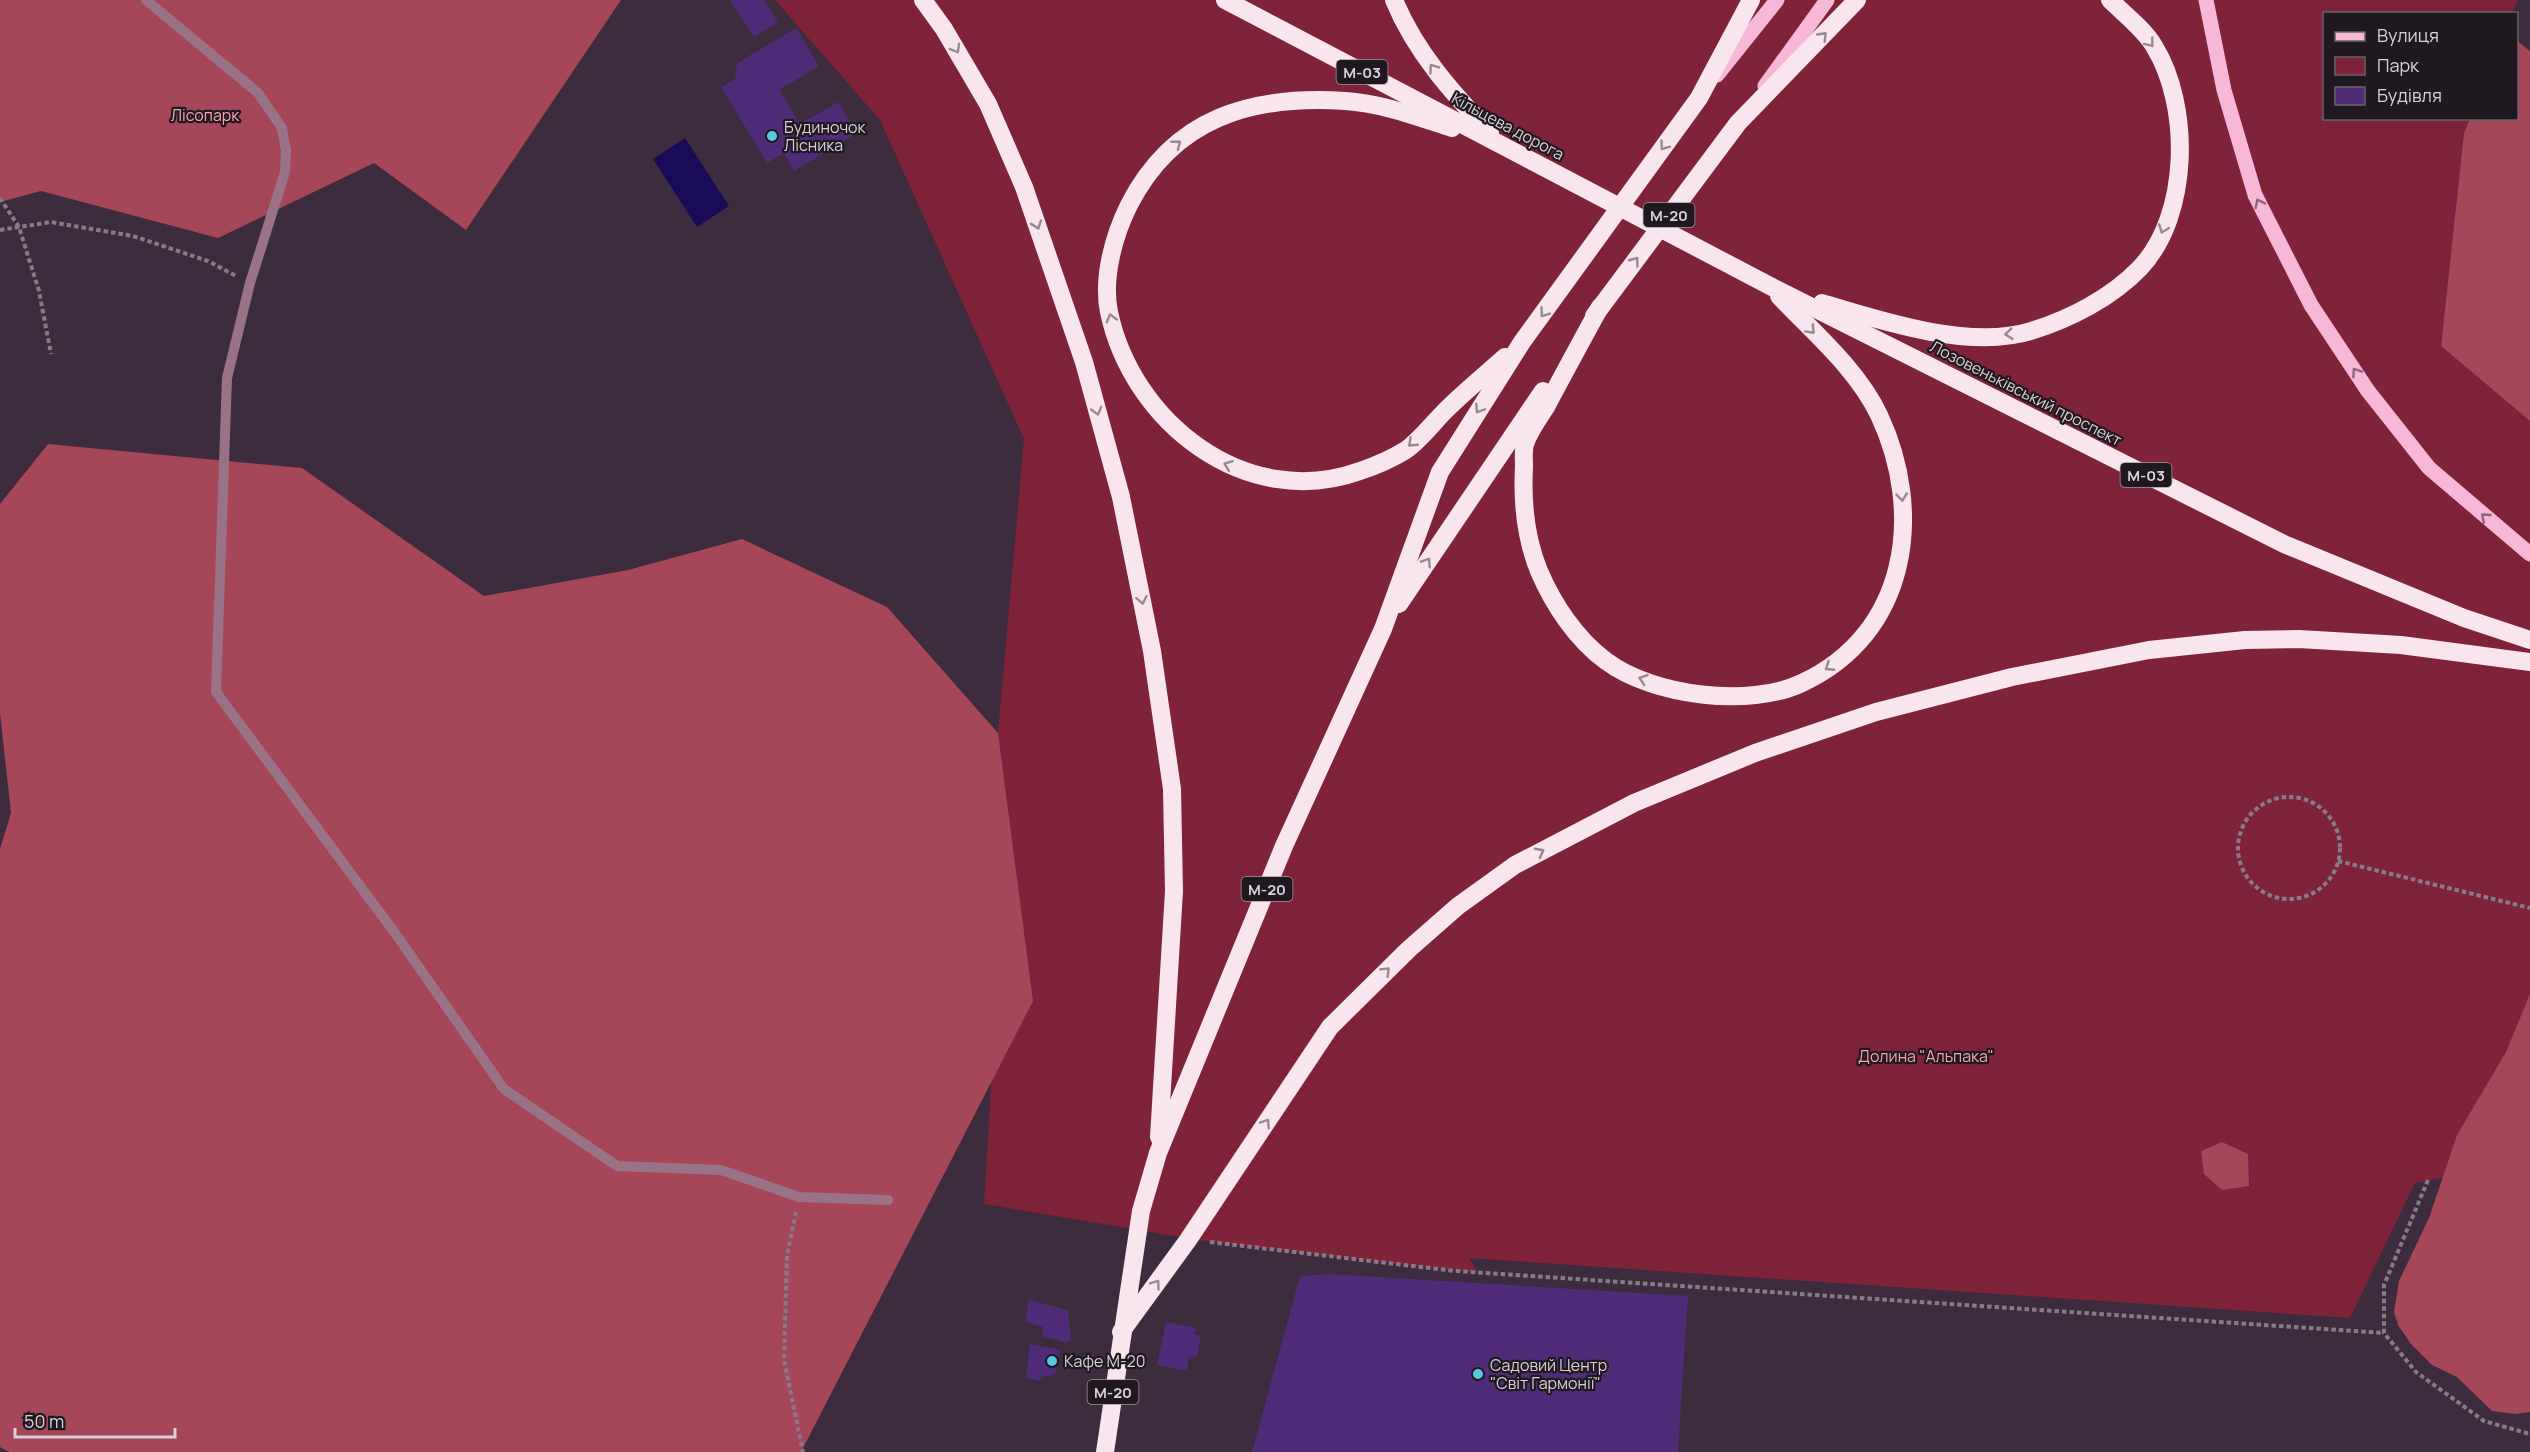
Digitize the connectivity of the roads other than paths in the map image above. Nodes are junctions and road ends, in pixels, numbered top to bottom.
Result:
1 (146, 0) edge
2 (923, 0) edge
3 (1225, 0) edge
4 (1394, 0) edge
5 (1751, 0) edge
6 (1777, 0) edge
7 (1827, 0) edge
8 (1857, 0) edge
9 (2110, 0) edge
10 (2206, 0) edge
11 (1699, 98) junction
12 (1738, 123) junction
13 (1500, 143) junction
14 (1772, 287) junction
15 (1600, 307) junction
16 (1522, 342) junction
17 (2530, 554) edge
18 (1383, 628) junction
19 (2530, 640) edge
20 (2530, 662) edge
21 (1158, 1153) junction
22 (888, 1200) dead end
23 (1121, 1332) junction
24 (1105, 1452) edge

1 - 22 lane
2 -> 21 highway
3 - 13 highway, Кільцева дорога / М-03
13 -> 4 highway
5 - 11 highway
6 - 11 main road
7 - 12 main road
12 -> 8 highway
9 -> 14 highway
17 -> 10 main road
11 -> 16 highway, М-20
15 -> 12 highway, М-20
13 - 14 highway, Кільцева дорога / М-03
16 -> 13 highway
14 -> 15 highway
14 - 19 highway, Лозовеньківський проспект / М-03
18 -> 15 highway, М-20
16 -> 18 highway, М-20
18 - 21 highway, М-20
23 -> 20 highway
21 - 23 highway, М-20
23 - 24 highway, М-20

